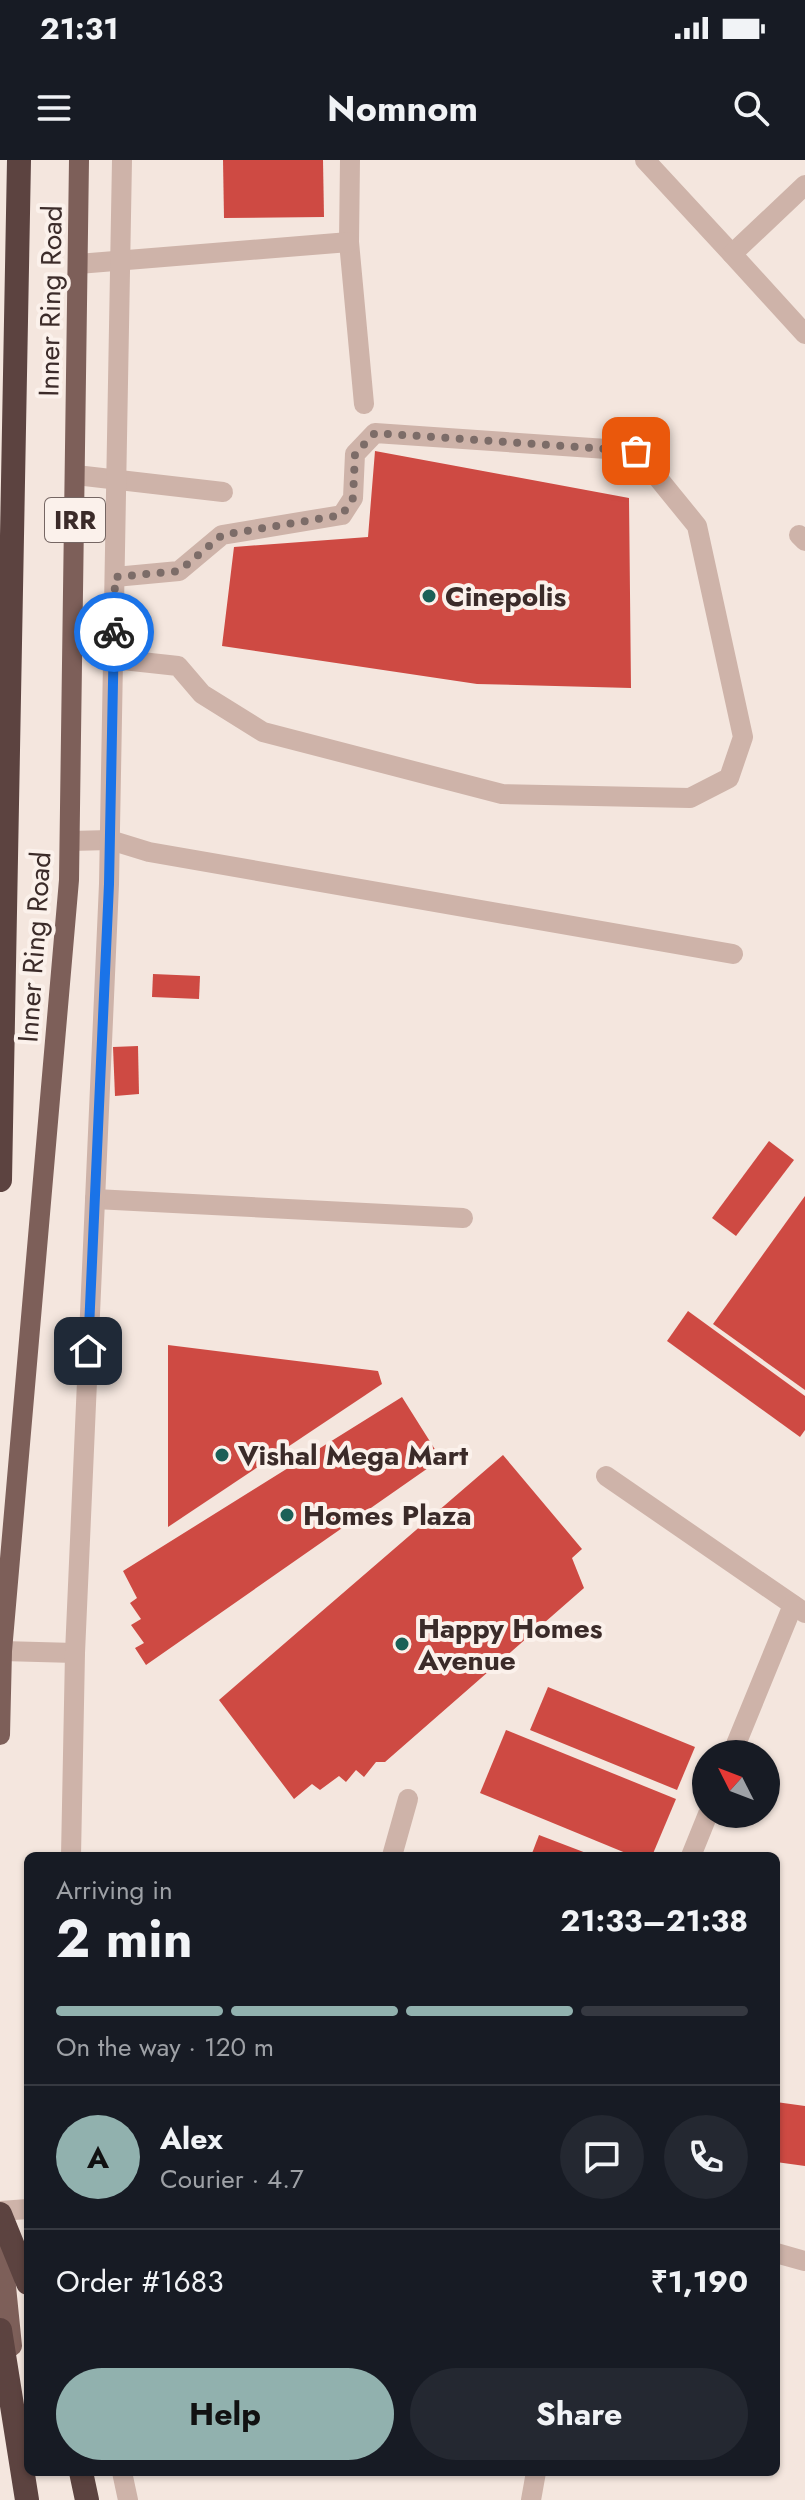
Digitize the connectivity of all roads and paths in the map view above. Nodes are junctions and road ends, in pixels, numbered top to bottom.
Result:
1 (19, 160) edge
2 (79, 160) edge
3 (122, 160) edge
4 (350, 160) edge
5 (645, 160) edge
6 (805, 185) edge
7 (349, 242) junction
8 (732, 254) junction
9 (121, 263) junction
10 (78, 264) junction
11 (805, 334) edge
12 (364, 404) dead end
13 (76, 475) junction
14 (117, 479) junction
15 (223, 492) dead end
16 (115, 577) junction
17 (114, 659) junction
18 (110, 840) junction
19 (70, 841) junction
20 (733, 954) dead end
21 (0, 1180) edge
22 (95, 1199) junction
23 (463, 1218) dead end
24 (606, 1476) dead end
25 (799, 1609) edge
26 (2, 1651) edge
27 (75, 1653) junction
28 (0, 1735) edge
29 (738, 1740) edge
30 (408, 1799) dead end
31 (702, 1828) edge
32 (71, 1852) edge
33 (393, 1852) edge
34 (693, 1852) edge
35 (24, 2209) edge
36 (0, 2212) edge
37 (0, 2227) edge
38 (780, 2254) edge
39 (805, 2261) edge
40 (24, 2273) edge
41 (0, 2330) edge
42 (24, 2422) edge
43 (33, 2476) edge
44 (82, 2476) edge
45 (123, 2476) edge
46 (535, 2476) edge
47 (27, 2500) edge
48 (38, 2500) edge
49 (87, 2500) edge
50 (128, 2500) edge
51 (531, 2500) edge

1 - 21 highway
2 - 10 main road, Inner Ring Road / IRR
3 - 9 street
4 - 7 street
5 - 8 street
6 - 8 street
7 - 9 street
7 - 12 street
8 - 11 street
9 - 10 street
9 - 14 street
10 - 13 main road, Inner Ring Road / IRR
13 - 14 street
13 - 19 main road, Inner Ring Road / IRR
14 - 15 street
14 - 16 street
16 - 17 street
16 - 17 street
17 - 18 street
18 - 19 street
18 - 20 street
18 - 22 street
19 - 26 main road, Inner Ring Road / IRR
22 - 23 street
22 - 27 street
24 - 25 street
25 - 29 street
26 - 27 street
26 - 28 main road, Inner Ring Road / IRR
27 - 32 street
30 - 33 street
31 - 34 street
35 - 36 street
36 - 40 highway
37 - 42 main road
38 - 39 street
41 - 47 highway
43 - 48 main road
44 - 49 highway
45 - 50 street
46 - 51 street

